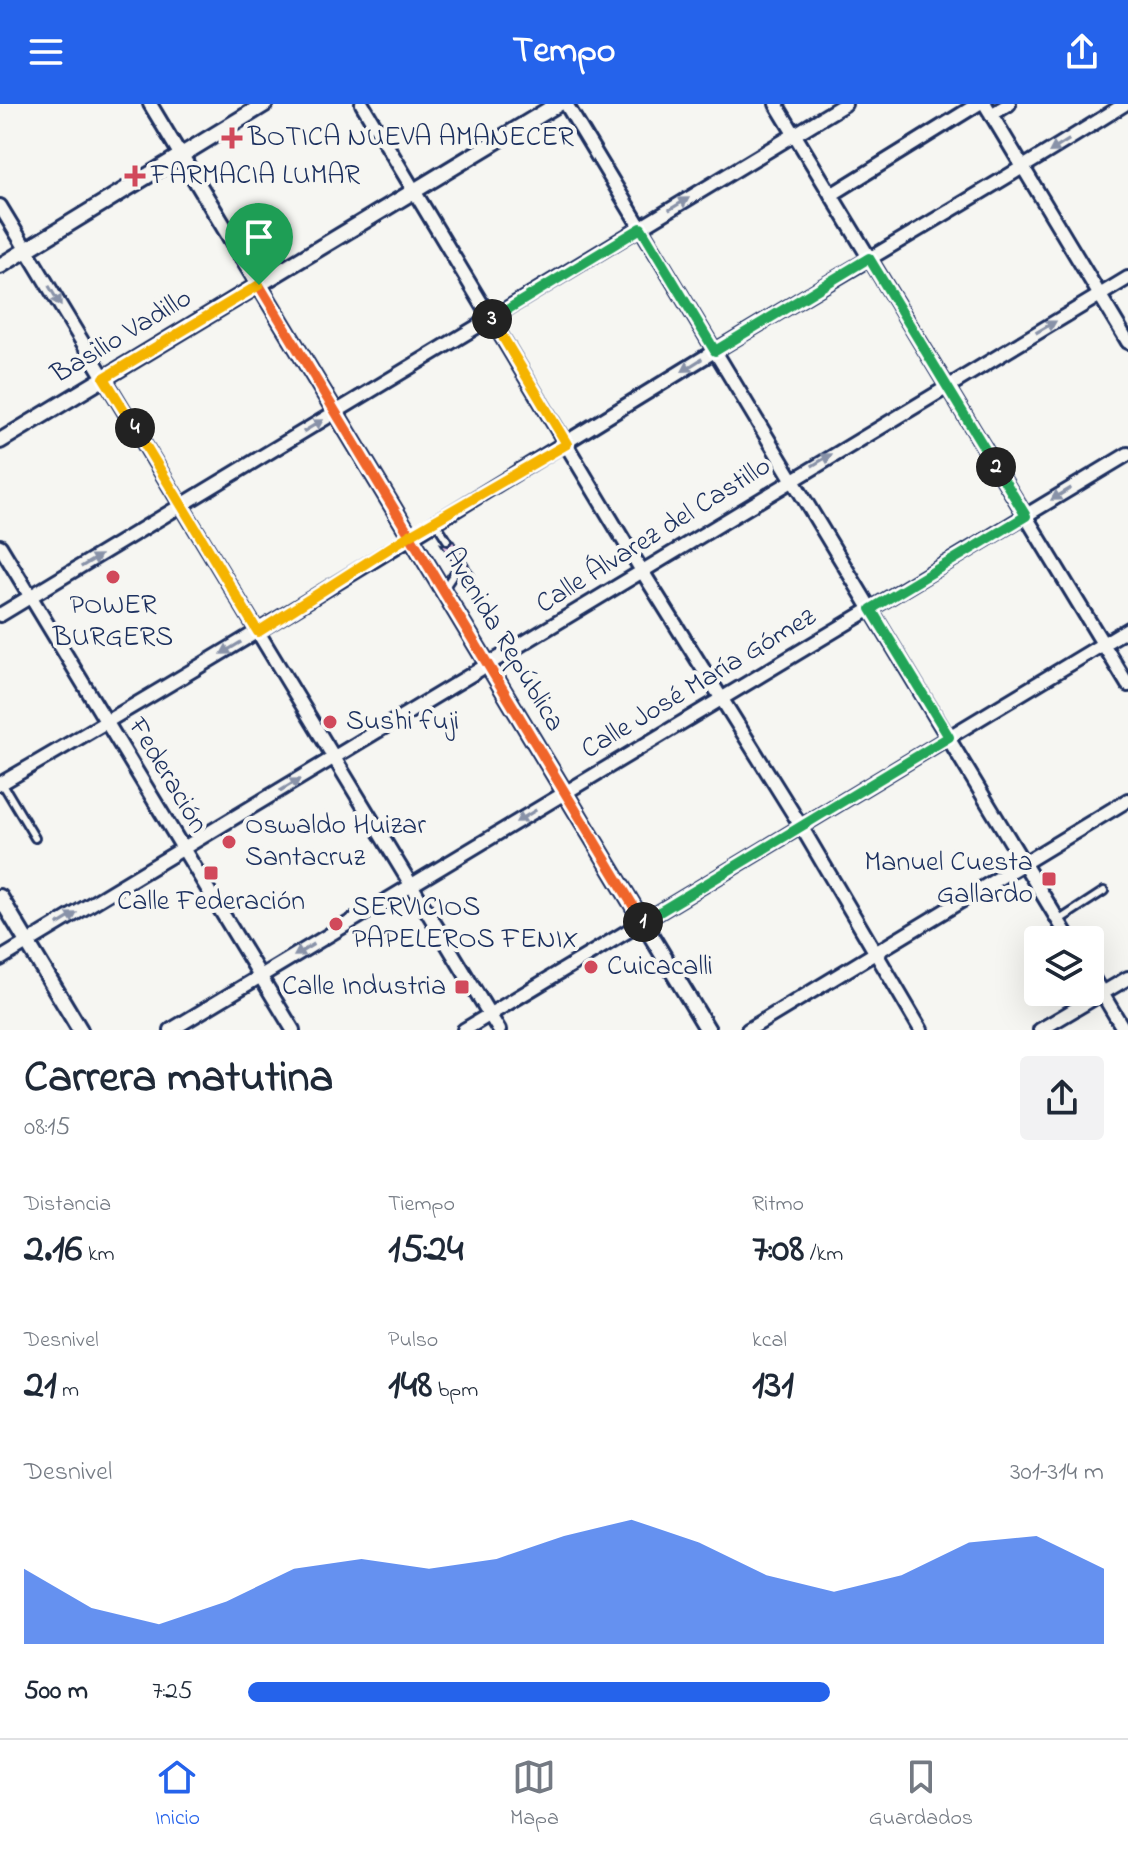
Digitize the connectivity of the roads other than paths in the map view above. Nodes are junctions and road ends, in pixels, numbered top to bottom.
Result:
1 (150, 104) edge
2 (265, 104) edge
3 (362, 104) edge
4 (558, 104) edge
5 (566, 104) edge
6 (776, 104) edge
7 (845, 104) edge
8 (978, 104) edge
9 (1009, 104) edge
10 (1125, 104) edge
11 (988, 109) edge
12 (794, 134) junction
13 (180, 154) junction
14 (1024, 168) junction
15 (414, 191) junction
16 (831, 195) junction
17 (0, 206) edge
18 (641, 228) junction
19 (27, 250) junction
20 (869, 258) junction
21 (0, 266) edge
22 (1128, 278) edge
23 (259, 285) junction
24 (1100, 296) junction
25 (491, 318) junction
26 (1128, 342) edge
27 (715, 351) junction
28 (104, 378) junction
29 (946, 385) junction
30 (336, 412) junction
31 (0, 441) edge
32 (567, 444) junction
33 (1128, 454) edge
34 (792, 478) junction
35 (182, 506) junction
36 (1026, 516) junction
37 (435, 520) junction
38 (410, 535) junction
39 (447, 540) dead end
40 (0, 546) edge
41 (457, 569) dead end
42 (642, 571) junction
43 (443, 590) junction
44 (31, 597) junction
45 (871, 609) junction
46 (0, 615) edge
47 (1128, 629) edge
48 (258, 632) junction
49 (1103, 644) junction
50 (488, 666) junction
51 (1128, 685) edge
52 (722, 699) junction
53 (107, 722) junction
54 (949, 737) junction
55 (334, 758) junction
56 (1, 783) edge
57 (565, 793) junction
58 (1128, 800) edge
59 (801, 826) junction
60 (35, 838) dead end
61 (183, 848) junction
62 (1024, 863) junction
63 (411, 885) junction
64 (1104, 891) dead end
65 (0, 897) edge
66 (1058, 921) junction
67 (643, 922) junction
68 (1061, 926) edge
69 (27, 942) junction
70 (875, 953) junction
71 (0, 959) edge
72 (260, 976) junction
73 (1128, 978) edge
74 (1104, 993) edge
75 (1104, 997) edge
76 (1081, 1006) edge
77 (489, 1014) junction
78 (80, 1030) edge
79 (171, 1030) edge
80 (293, 1030) edge
81 (464, 1030) edge
82 (499, 1030) edge
83 (708, 1030) edge
84 (748, 1030) edge
85 (921, 1030) edge
86 (1040, 1030) edge
87 (1124, 1030) edge

1 - 13 street
2 - 13 street
3 - 15 street
4 - 15 street, Basilio Vadillo
5 - 18 street
6 - 12 street
7 - 12 street
8 - 16 street
9 - 11 street
10 -> 14 street
11 - 14 street
12 - 16 street
18 -> 12 street
13 - 19 street
13 - 23 street, Avenida República
14 - 20 street
14 - 24 street
15 - 23 street, Basilio Vadillo
15 - 25 street
16 - 20 street
17 - 19 street
18 - 25 street
18 - 27 street
19 - 21 street
19 -> 28 street
20 - 27 street
20 - 29 street
22 - 24 street, Calle Álvarez del Castillo
23 - 28 street, Basilio Vadillo
23 - 30 street, Avenida República
24 - 26 street
29 -> 24 street, Calle Álvarez del Castillo
25 - 30 street
25 - 32 street
27 -> 32 street
27 - 34 street
28 - 31 street, Basilio Vadillo
28 - 35 street
34 -> 29 street, Calle Álvarez del Castillo
29 - 36 street
35 -> 30 street
30 - 38 street, Avenida República
32 - 37 street
32 - 42 street
33 -> 36 street, Calle José María Gómez
34 - 42 street, Calle Álvarez del Castillo
34 - 45 street
44 -> 35 street
35 - 48 street
36 - 45 street, Calle José María Gómez
36 - 49 street
37 - 38 street
37 - 39 lane
38 - 43 street, Avenida República
38 - 48 street
40 - 44 street, Federación
41 - 43 lane
42 - 50 street, Calle Álvarez del Castillo
42 - 52 street
43 - 50 street, Avenida República
44 - 46 street
44 - 53 street, Federación
45 - 52 street, Calle José María Gómez
45 - 54 street
47 - 49 street
48 -> 53 street
48 - 55 street
49 - 51 street
49 - 54 street
50 - 55 street, Calle Álvarez del Castillo
50 - 57 street, Avenida República
52 - 57 street, Calle José María Gómez
52 - 59 street
53 - 56 street
53 - 61 street, Federación
54 - 59 street
54 - 62 street
61 -> 55 street, Calle Álvarez del Castillo
55 - 63 street
56 - 60 lane
57 -> 63 street, Calle José María Gómez
57 - 67 street, Avenida República
58 - 62 street
59 - 67 street
59 - 70 street
69 -> 61 street, Calle Álvarez del Castillo
61 - 72 street, Federación
62 - 66 street
62 - 70 street
63 -> 72 street, Calle José María Gómez
63 - 77 street
64 - 66 lane
65 - 69 street
66 - 68 street
67 - 77 street
67 - 83 street, Avenida República
69 - 71 street, Calle Álvarez del Castillo
69 - 78 street
70 - 84 street
70 - 85 street
72 - 79 street, Calle José María Gómez
72 - 80 street, Federación
73 - 74 street
75 - 87 street
76 - 86 street
77 - 81 street
77 - 82 street

